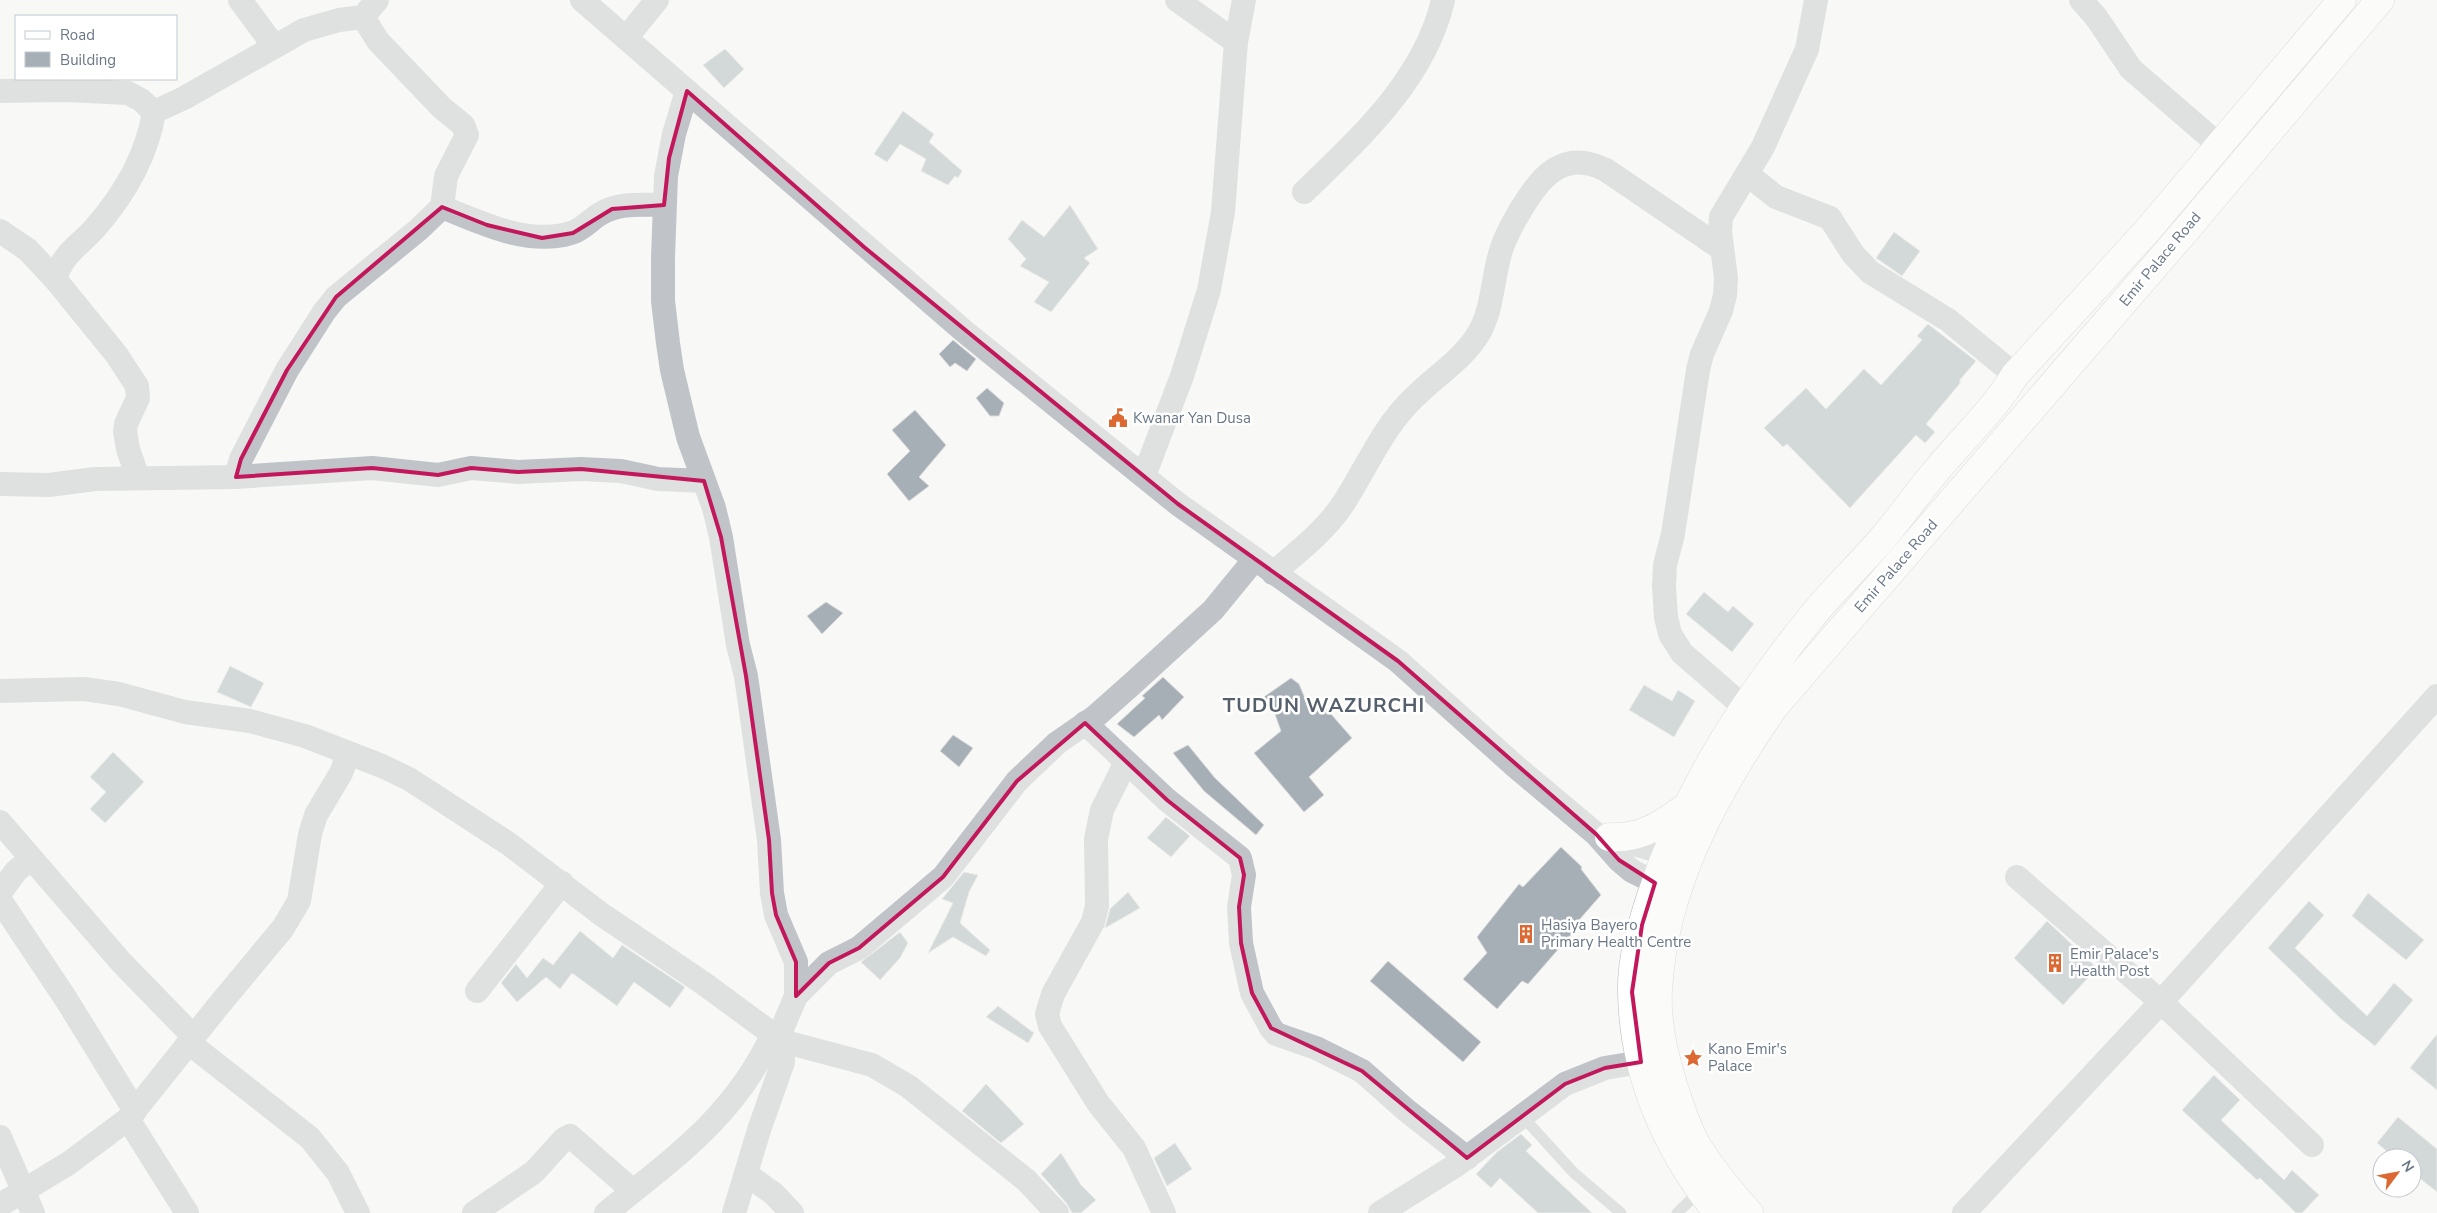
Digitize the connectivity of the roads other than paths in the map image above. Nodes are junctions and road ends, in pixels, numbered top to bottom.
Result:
1 (240, 0) edge
2 (582, 0) edge
3 (657, 0) edge
4 (1177, 0) edge
5 (1244, 0) edge
6 (1443, 0) edge
7 (1816, 0) edge
8 (2081, 0) edge
9 (2342, 0) edge
10 (2380, 0) edge
11 (370, 8) edge
12 (626, 38) junction
13 (1236, 42) junction
14 (274, 46) junction
15 (0, 91) edge
16 (687, 91) junction
17 (154, 112) junction
18 (2220, 146) junction
19 (1747, 174) junction
20 (1304, 192) dead end
21 (664, 205) junction
22 (442, 207) junction
23 (0, 231) edge
24 (1722, 249) junction
25 (55, 279) junction
26 (2016, 375) junction
27 (1144, 476) junction
28 (236, 477) junction
29 (138, 478) junction
30 (704, 481) junction
31 (0, 484) edge
32 (1264, 566) junction
33 (0, 691) edge
34 (2437, 696) edge
35 (1744, 707) junction
36 (1085, 723) junction
37 (348, 754) junction
38 (1126, 762) junction
39 (1687, 806) junction
40 (0, 822) edge
41 (1603, 835) junction
42 (1676, 858) junction
43 (31, 859) junction
44 (2017, 877) dead end
45 (562, 883) junction
46 (1666, 888) junction
47 (0, 893) edge
48 (0, 900) edge
49 (477, 992) dead end
50 (796, 996) junction
51 (2162, 1002) junction
52 (777, 1038) junction
53 (191, 1040) junction
54 (1641, 1062) junction
55 (132, 1115) junction
56 (1522, 1116) junction
57 (0, 1137) edge
58 (2312, 1145) dead end
59 (1467, 1158) junction
60 (746, 1174) junction
61 (23, 1190) junction
62 (633, 1191) junction
63 (1700, 1191) junction
64 (0, 1205) edge
65 (32, 1213) edge
66 (187, 1213) edge
67 (358, 1213) edge
68 (474, 1213) edge
69 (606, 1213) edge
70 (734, 1213) edge
71 (792, 1213) edge
72 (1057, 1213) edge
73 (1164, 1213) edge
74 (1380, 1213) edge
75 (1621, 1213) edge
76 (1678, 1213) edge
77 (1718, 1213) edge
78 (1749, 1213) edge
79 (1964, 1213) edge

1 - 14 street
2 - 12 street
3 - 12 street
4 - 13 street
5 - 13 street
6 - 20 street
7 - 19 street
8 - 18 street
9 - 18 main road, Emir Palace Road
10 - 42 main road, Emir Palace Road
11 - 14 street
11 - 22 street
12 - 16 street
13 - 27 street
14 - 17 street
15 - 17 street
16 - 21 street
16 - 27 street
17 - 25 street
18 - 26 main road, Emir Palace Road
19 - 24 street
19 - 26 street
21 - 22 street
21 - 30 street
22 - 28 street
23 - 25 street
24 - 32 street
24 - 35 street
25 - 29 street
26 - 35 main road, Emir Palace Road
27 - 32 street
28 - 29 street
28 - 30 street
29 - 31 street
30 - 50 street
32 - 36 street
32 - 41 street
33 - 37 street
34 - 51 street
35 - 39 main road, Emir Palace Road
36 - 38 street
36 - 50 street
37 - 45 street
37 - 53 street
38 - 59 street
38 - 73 street
39 - 41 main road
39 - 42 main road, Emir Palace Road
40 - 43 street
41 - 42 street
41 - 46 street
42 - 46 main road, Emir Palace Road
43 - 47 street
43 - 53 street
44 - 51 street
45 - 49 street
45 - 52 street
46 - 54 main road, Emir Palace Road
46 - 78 main road, Emir Palace Road
48 - 55 street
50 - 52 street
51 - 58 street
51 - 79 street
52 - 60 street
52 - 62 street
52 - 72 street
53 - 55 street
53 - 67 street
54 - 56 street
54 - 63 main road, Emir Palace Road
55 - 61 street
55 - 66 street
56 - 59 street
56 - 75 lane
57 - 61 street
59 - 74 street
60 - 70 street
60 - 71 street
61 - 64 street
61 - 65 street
62 - 68 street
62 - 69 street
63 - 76 lane
63 - 77 main road, Emir Palace Road

